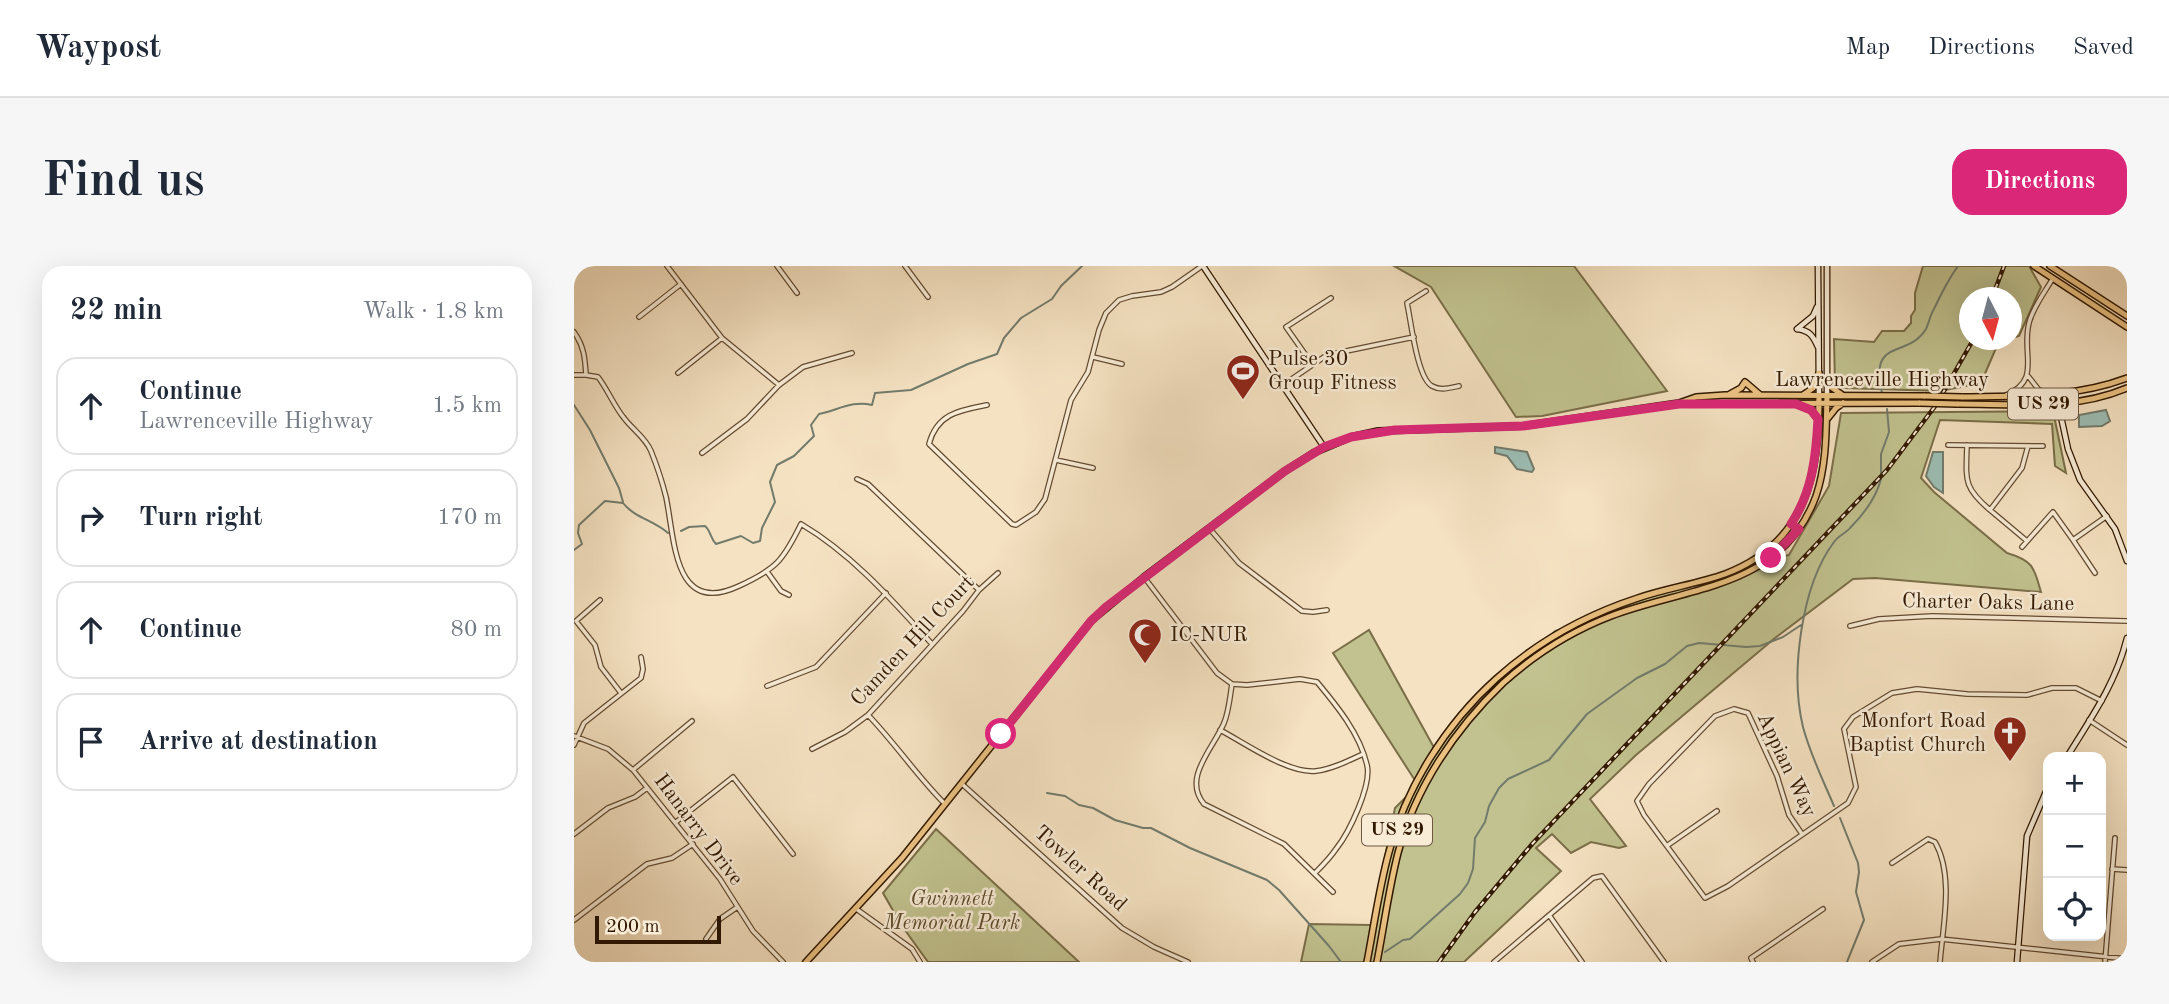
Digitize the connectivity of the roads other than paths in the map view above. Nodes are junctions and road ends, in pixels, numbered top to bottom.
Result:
1 (667, 266) edge
2 (777, 266) edge
3 (905, 266) edge
4 (1202, 266) edge
5 (1818, 266) edge
6 (1827, 266) edge
7 (2034, 266) edge
8 (2050, 266) edge
9 (2053, 278) junction
10 (681, 284) junction
11 (1426, 291) dead end
12 (797, 293) dead end
13 (928, 297) dead end
14 (1331, 298) dead end
15 (1819, 304) junction
16 (2127, 316) edge
17 (639, 317) dead end
18 (2127, 327) edge
19 (574, 332) edge
20 (1414, 337) junction
21 (722, 338) junction
22 (1819, 349) junction
23 (852, 353) dead end
24 (1093, 357) junction
25 (1122, 364) dead end
26 (1312, 364) junction
27 (678, 373) dead end
28 (1819, 373) junction
29 (586, 374) junction
30 (574, 375) edge
31 (2028, 376) junction
32 (1828, 378) junction
33 (2127, 379) edge
34 (779, 385) junction
35 (1283, 385) junction
36 (1459, 386) dead end
37 (2127, 388) edge
38 (2056, 394) junction
39 (1725, 395) junction
40 (1762, 395) junction
41 (1802, 395) junction
42 (1819, 396) junction
43 (1827, 396) junction
44 (1843, 396) junction
45 (2004, 396) junction
46 (1843, 403) junction
47 (1679, 404) junction
48 (1796, 404) junction
49 (1819, 404) junction
50 (1827, 404) junction
51 (2050, 404) junction
52 (2068, 404) junction
53 (987, 405) dead end
54 (1818, 419) junction
55 (2062, 419) junction
56 (1826, 424) junction
57 (1948, 445) dead end
58 (1967, 445) junction
59 (2028, 446) junction
60 (2043, 446) dead end
61 (1324, 447) junction
62 (702, 453) dead end
63 (1056, 460) junction
64 (1093, 468) dead end
65 (857, 479) dead end
66 (1990, 510) junction
67 (2107, 516) junction
68 (1791, 524) junction
69 (1209, 528) junction
70 (1799, 529) junction
71 (2073, 540) junction
72 (2027, 541) junction
73 (2022, 547) dead end
74 (2127, 561) edge
75 (768, 573) junction
76 (998, 573) dead end
77 (2095, 573) dead end
78 (1144, 577) junction
79 (1681, 586) junction
80 (979, 590) junction
81 (886, 593) junction
82 (1684, 594) junction
83 (789, 595) dead end
84 (600, 600) dead end
85 (1327, 610) dead end
86 (2127, 621) edge
87 (1850, 626) dead end
88 (1561, 631) junction
89 (1566, 638) junction
90 (2127, 638) edge
91 (932, 643) junction
92 (641, 657) dead end
93 (1232, 684) junction
94 (767, 686) dead end
95 (621, 693) junction
96 (2102, 701) junction
97 (868, 715) junction
98 (2089, 720) junction
99 (692, 721) dead end
100 (1220, 730) junction
101 (575, 736) edge
102 (574, 745) edge
103 (2127, 745) edge
104 (812, 750) dead end
105 (2070, 752) edge
106 (1363, 754) junction
107 (633, 770) junction
108 (962, 784) junction
109 (647, 788) junction
110 (2043, 799) edge
111 (946, 805) junction
112 (1717, 811) dead end
113 (676, 822) junction
114 (574, 834) edge
115 (1802, 834) junction
116 (2115, 838) dead end
117 (693, 844) junction
118 (1668, 845) junction
119 (793, 854) dead end
120 (1892, 863) dead end
121 (2112, 869) junction
122 (2127, 870) edge
123 (1315, 873) junction
124 (1333, 892) dead end
125 (736, 908) junction
126 (855, 908) junction
127 (1823, 909) dead end
128 (1549, 915) junction
129 (574, 920) edge
130 (706, 939) dead end
131 (1941, 939) junction
132 (2018, 948) junction
133 (2105, 959) edge
134 (2127, 959) edge
135 (1496, 961) edge
136 (783, 962) edge
137 (806, 962) edge
138 (920, 962) edge
139 (1188, 962) edge
140 (1367, 962) edge
141 (1377, 962) edge
142 (1583, 962) edge
143 (1664, 962) edge
144 (1754, 962) edge
145 (1872, 962) edge
146 (1940, 962) edge
147 (2017, 962) edge

1 - 10 street
2 - 12 street
3 - 13 street
4 - 24 street
4 - 35 street
5 - 15 street
6 - 32 street
7 - 9 main road
8 - 16 main road
9 - 18 main road
9 - 31 street
10 - 17 street
10 - 21 street
11 - 20 street
14 - 26 street
15 - 22 street
15 - 22 street
19 - 29 street
20 - 26 street
20 - 36 street
21 - 27 street
21 - 34 street
22 - 28 street
23 - 34 street
24 - 25 street
24 - 63 street
26 - 35 street
28 - 41 main road
28 - 42 street
29 - 30 street
29 - 75 street
31 - 38 street
31 - 45 street
32 - 43 street
32 - 44 main road
33 - 38 main road, Lawrenceville Highway / US 29
34 - 62 street
35 - 61 street
37 - 52 main road, Lawrenceville Highway / US 29
38 - 45 main road, Lawrenceville Highway / US 29
39 - 40 main road, Lawrenceville Highway
39 - 40 main road
39 - 47 main road, Lawrenceville Highway
40 - 41 main road, Lawrenceville Highway
41 - 42 main road, Lawrenceville Highway
42 - 43 main road, Lawrenceville Highway / US 29
42 - 49 main road, US 29
43 - 44 main road, Lawrenceville Highway / US 29
43 - 50 main road
44 - 45 main road, Lawrenceville Highway / US 29, bridge
46 - 50 main road, Lawrenceville Highway
46 - 51 main road, Lawrenceville Highway / US 29, bridge
46 - 56 main road
47 - 48 main road, Lawrenceville Highway
47 - 61 main road, Lawrenceville Highway
48 - 49 main road, Lawrenceville Highway
48 - 54 main road
49 - 50 main road, Lawrenceville Highway
49 - 54 main road, US 29
50 - 56 main road
51 - 52 main road, Lawrenceville Highway / US 29
51 - 55 street
52 - 55 street
53 - 63 street
54 - 68 main road, US 29
55 - 67 street
56 - 70 main road, US 29
57 - 58 street
58 - 59 street
58 - 66 street
59 - 60 street
59 - 66 street
61 - 69 main road, Lawrenceville Highway
63 - 64 street
65 - 80 street
66 - 72 street
67 - 71 street
67 - 74 street
68 - 70 main road
68 - 79 main road, US 29
69 - 78 main road, Lawrenceville Highway
69 - 85 street
70 - 82 main road, US 29
71 - 72 street
71 - 77 street
72 - 73 street
75 - 81 street
75 - 83 street
76 - 80 street, Camden Hill Court
78 - 93 street
78 - 108 main road, Lawrenceville Highway
79 - 82 main road
79 - 88 main road, US 29
80 - 91 street, Camden Hill Court
81 - 91 street
81 - 94 street
82 - 89 main road, US 29
84 - 95 street
86 - 87 street, Charter Oaks Lane
88 - 89 main road
88 - 140 main road, US 29
89 - 141 main road, US 29
90 - 96 street
91 - 97 street, Camden Hill Court
92 - 95 street
93 - 100 street
93 - 106 street
95 - 101 street
96 - 98 street
96 - 115 street, Appian Way
97 - 104 street, Camden Hill Court
97 - 111 street
98 - 103 street
98 - 105 street
99 - 107 street
100 - 106 street
100 - 123 street
101 - 102 street
101 - 107 street, Hanarry Drive
106 - 123 street
107 - 109 street, Hanarry Drive
108 - 111 main road, Lawrenceville Highway
108 - 139 street, Towler Road
109 - 113 street, Hanarry Drive
109 - 114 street
110 - 132 street
111 - 126 main road, Lawrenceville Highway
112 - 118 street
113 - 117 street, Hanarry Drive
113 - 119 street
115 - 118 street, Appian Way
115 - 118 street, Appian Way
116 - 121 street
117 - 125 street, Hanarry Drive
117 - 129 street
120 - 131 street
121 - 122 street
121 - 133 street
123 - 124 street
125 - 130 street
125 - 136 street, Hanarry Drive
126 - 137 main road, Lawrenceville Highway
126 - 138 street
127 - 144 street
128 - 135 street
128 - 142 street
128 - 143 street
131 - 132 street
131 - 145 street
131 - 146 street
132 - 133 street
132 - 147 street
133 - 134 street

